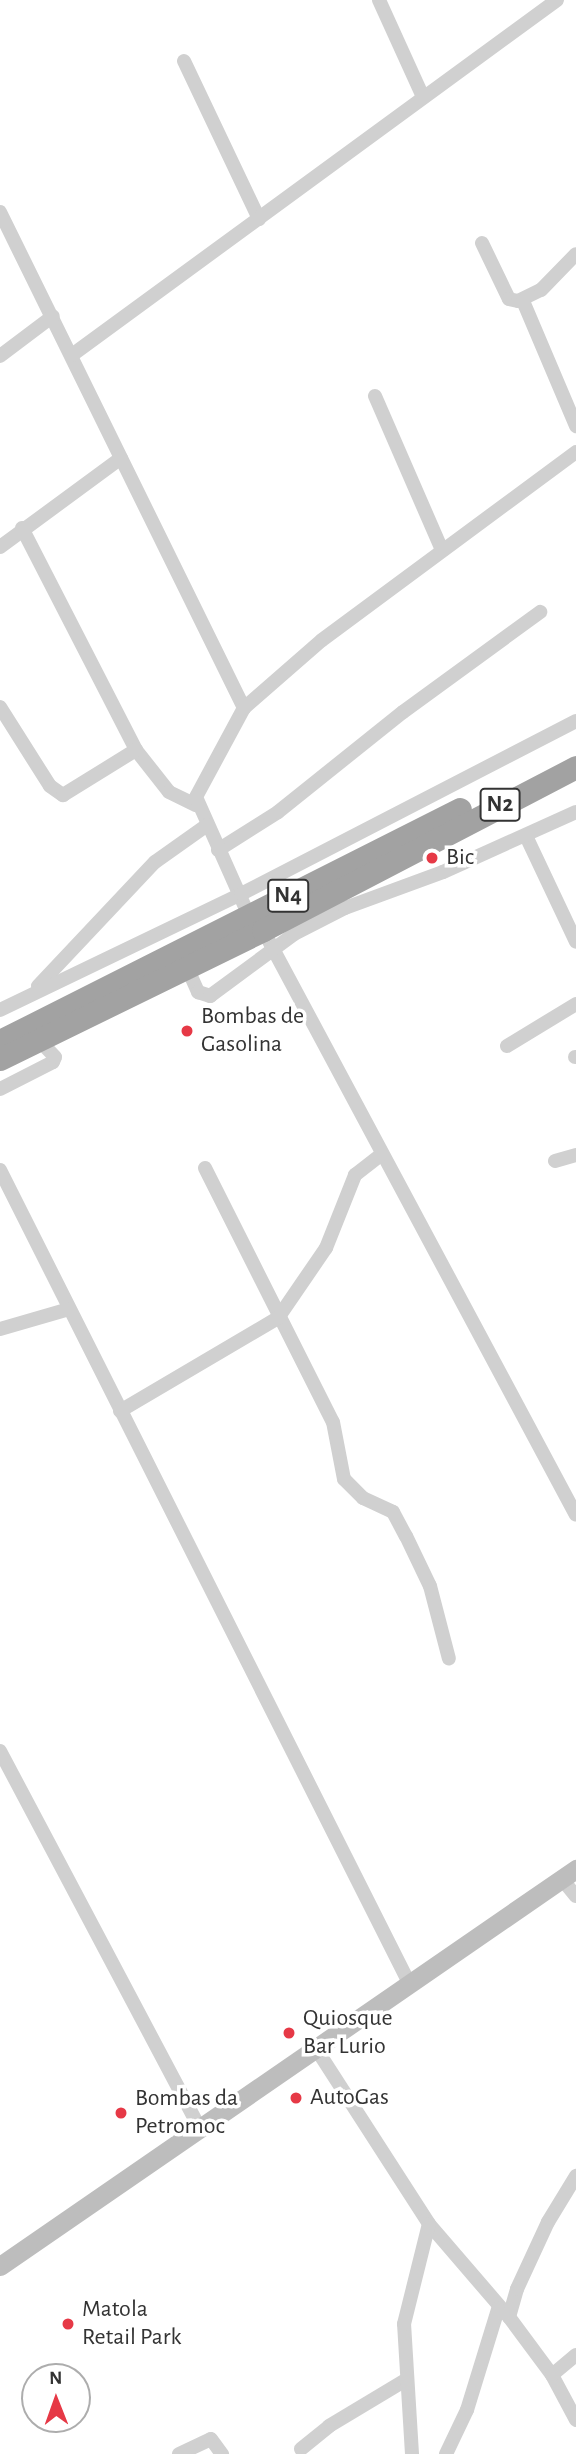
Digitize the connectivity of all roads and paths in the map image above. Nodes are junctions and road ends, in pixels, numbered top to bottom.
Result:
1 (379, 0) edge
2 (557, 0) edge
3 (184, 61) dead end
4 (423, 97) junction
5 (1, 219) edge
6 (259, 219) junction
7 (482, 243) dead end
8 (576, 254) edge
9 (523, 301) junction
10 (53, 316) junction
11 (72, 355) junction
12 (0, 356) edge
13 (375, 396) dead end
14 (576, 426) edge
15 (576, 452) edge
16 (121, 458) junction
17 (22, 528) junction
18 (0, 547) edge
19 (442, 550) junction
20 (540, 612) dead end
21 (244, 708) junction
22 (3, 715) edge
23 (576, 721) edge
24 (136, 750) junction
25 (576, 750) edge
26 (576, 767) edge
27 (196, 805) junction
28 (576, 812) edge
29 (207, 825) junction
30 (526, 836) junction
31 (424, 845) joint
32 (219, 850) junction
33 (256, 922) junction
34 (576, 942) edge
35 (186, 965) junction
36 (20, 999) junction
37 (576, 1004) edge
38 (0, 1010) edge
39 (39, 1040) junction
40 (0, 1041) edge
41 (506, 1046) dead end
42 (0, 1059) edge
43 (0, 1089) edge
44 (381, 1155) junction
45 (576, 1155) edge
46 (555, 1161) dead end
47 (205, 1168) dead end
48 (0, 1170) edge
49 (69, 1309) junction
50 (278, 1318) junction
51 (0, 1329) edge
52 (120, 1410) junction
53 (576, 1515) edge
54 (449, 1659) dead end
55 (0, 1751) edge
56 (569, 1874) edge
57 (576, 1896) edge
58 (410, 1985) junction
59 (317, 2050) junction
60 (200, 2128) junction
61 (576, 2176) edge
62 (429, 2224) junction
63 (0, 2266) edge
64 (504, 2313) junction
65 (576, 2355) edge
66 (552, 2375) junction
67 (404, 2381) junction
68 (576, 2420) edge
69 (301, 2449) dead end
70 (179, 2454) edge
71 (222, 2454) edge
72 (412, 2454) edge
73 (446, 2454) edge

1 - 4 street
2 - 4 street
3 - 6 street
4 - 6 street
5 - 10 street
6 - 11 street
7 - 9 street
8 - 9 street
9 - 14 street
10 - 11 street
10 - 12 street
11 - 16 street
13 - 19 street
15 - 19 street
16 - 17 street
16 - 21 street
17 - 18 street
17 - 24 street
19 - 21 street
20 - 32 street
21 - 27 street
22 - 24 street
23 - 33 street
24 - 27 street
25 - 33 highway, N4
26 - 31 highway, N2
27 - 29 street
28 - 30 street
29 - 32 street
29 - 36 street
30 - 33 street
30 - 34 street
31 - 33 highway, N4
32 - 33 street
33 - 35 highway, N4
33 - 35 street
33 - 36 street
33 - 40 highway, N4
33 - 44 street
35 - 39 highway, N4
36 - 38 street
37 - 41 street
39 - 42 highway, N4
39 - 43 street
44 - 50 street
44 - 53 street
45 - 46 street
47 - 50 street
48 - 49 street
49 - 51 street
49 - 52 street
50 - 52 street
50 - 54 street
52 - 58 street
55 - 60 street
56 - 57 street
56 - 58 main road
58 - 59 main road
59 - 60 main road
59 - 62 street
60 - 63 main road
61 - 64 street
62 - 64 street
62 - 67 street
64 - 66 street
64 - 73 street
65 - 66 street
66 - 68 street
67 - 69 street
67 - 72 street
70 - 71 street

